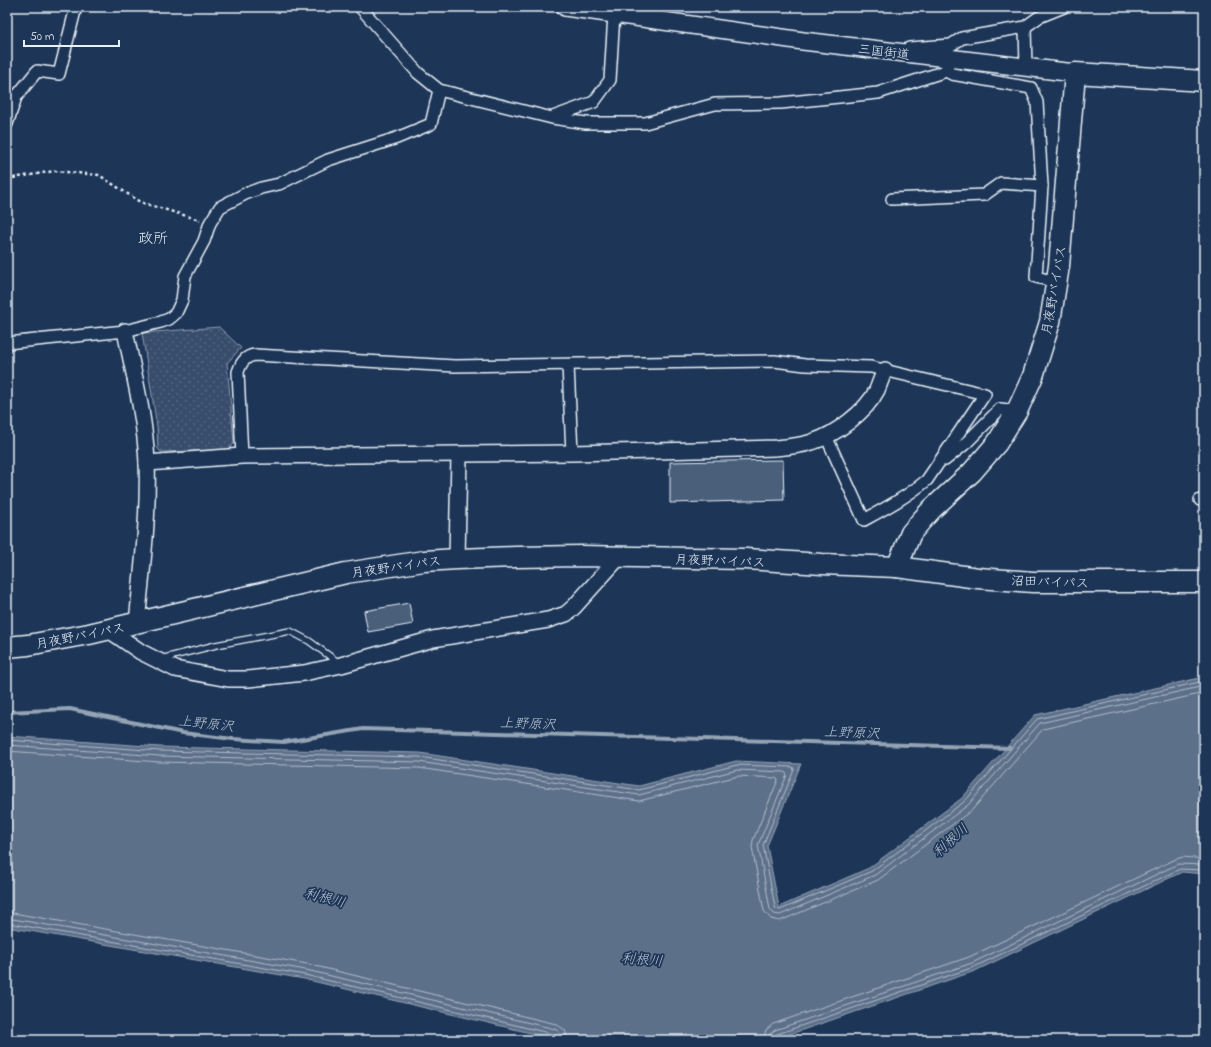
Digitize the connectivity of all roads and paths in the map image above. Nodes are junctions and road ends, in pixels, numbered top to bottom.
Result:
1 (76, 7) edge
2 (360, 7) edge
3 (565, 7) edge
4 (1064, 7) edge
5 (1039, 12) edge
6 (648, 13) edge
7 (614, 14) junction
8 (1024, 27) junction
9 (900, 53) junction
10 (947, 65) junction
11 (1026, 67) junction
12 (1075, 73) junction
13 (1204, 81) edge
14 (439, 90) junction
15 (552, 118) junction
16 (7, 124) edge
17 (7, 179) edge
18 (1042, 186) junction
19 (892, 199) dead end
20 (210, 223) junction
21 (1056, 282) junction
22 (125, 331) junction
23 (7, 343) edge
24 (568, 365) junction
25 (885, 370) junction
26 (1017, 412) junction
27 (826, 436) junction
28 (572, 453) junction
29 (458, 455) junction
30 (242, 456) junction
31 (147, 463) junction
32 (936, 467) junction
33 (619, 557) junction
34 (457, 559) junction
35 (898, 567) junction
36 (1204, 582) edge
37 (137, 623) junction
38 (109, 630) junction
39 (7, 647) edge
40 (156, 660) junction
41 (341, 665) junction

1 - 16 street
2 - 14 street
3 - 7 main road, 三国街道
4 - 5 street
5 - 8 street
6 - 7 main road, 三国街道
6 - 9 main road, 三国街道
7 - 15 street
8 - 9 street
8 - 11 street
9 - 10 main road, 三国街道
10 - 11 main road, 三国街道
10 - 15 street
10 - 18 street
11 - 12 main road, 三国街道
12 - 13 highway, 三国街道
12 - 21 highway, 月夜野バイパス
14 - 15 street
14 - 20 street
17 - 20 path
18 - 19 street
18 - 21 street
20 - 22 street
21 - 26 highway, 月夜野バイパス
22 - 23 street
22 - 31 street
24 - 25 street
24 - 28 street
24 - 30 street
25 - 27 street
25 - 32 street
26 - 32 street
26 - 35 highway, 月夜野バイパス
27 - 28 street
27 - 32 street
28 - 29 street
29 - 30 street
29 - 34 street
30 - 31 street
31 - 37 street
33 - 34 highway, 月夜野バイパス
33 - 35 highway, 月夜野バイパス
33 - 41 street
34 - 37 highway, 月夜野バイパス
35 - 36 highway, 沼田バイパス
37 - 38 highway, 月夜野バイパス
38 - 39 highway, 月夜野バイパス
38 - 40 street
40 - 41 street
40 - 41 lane

